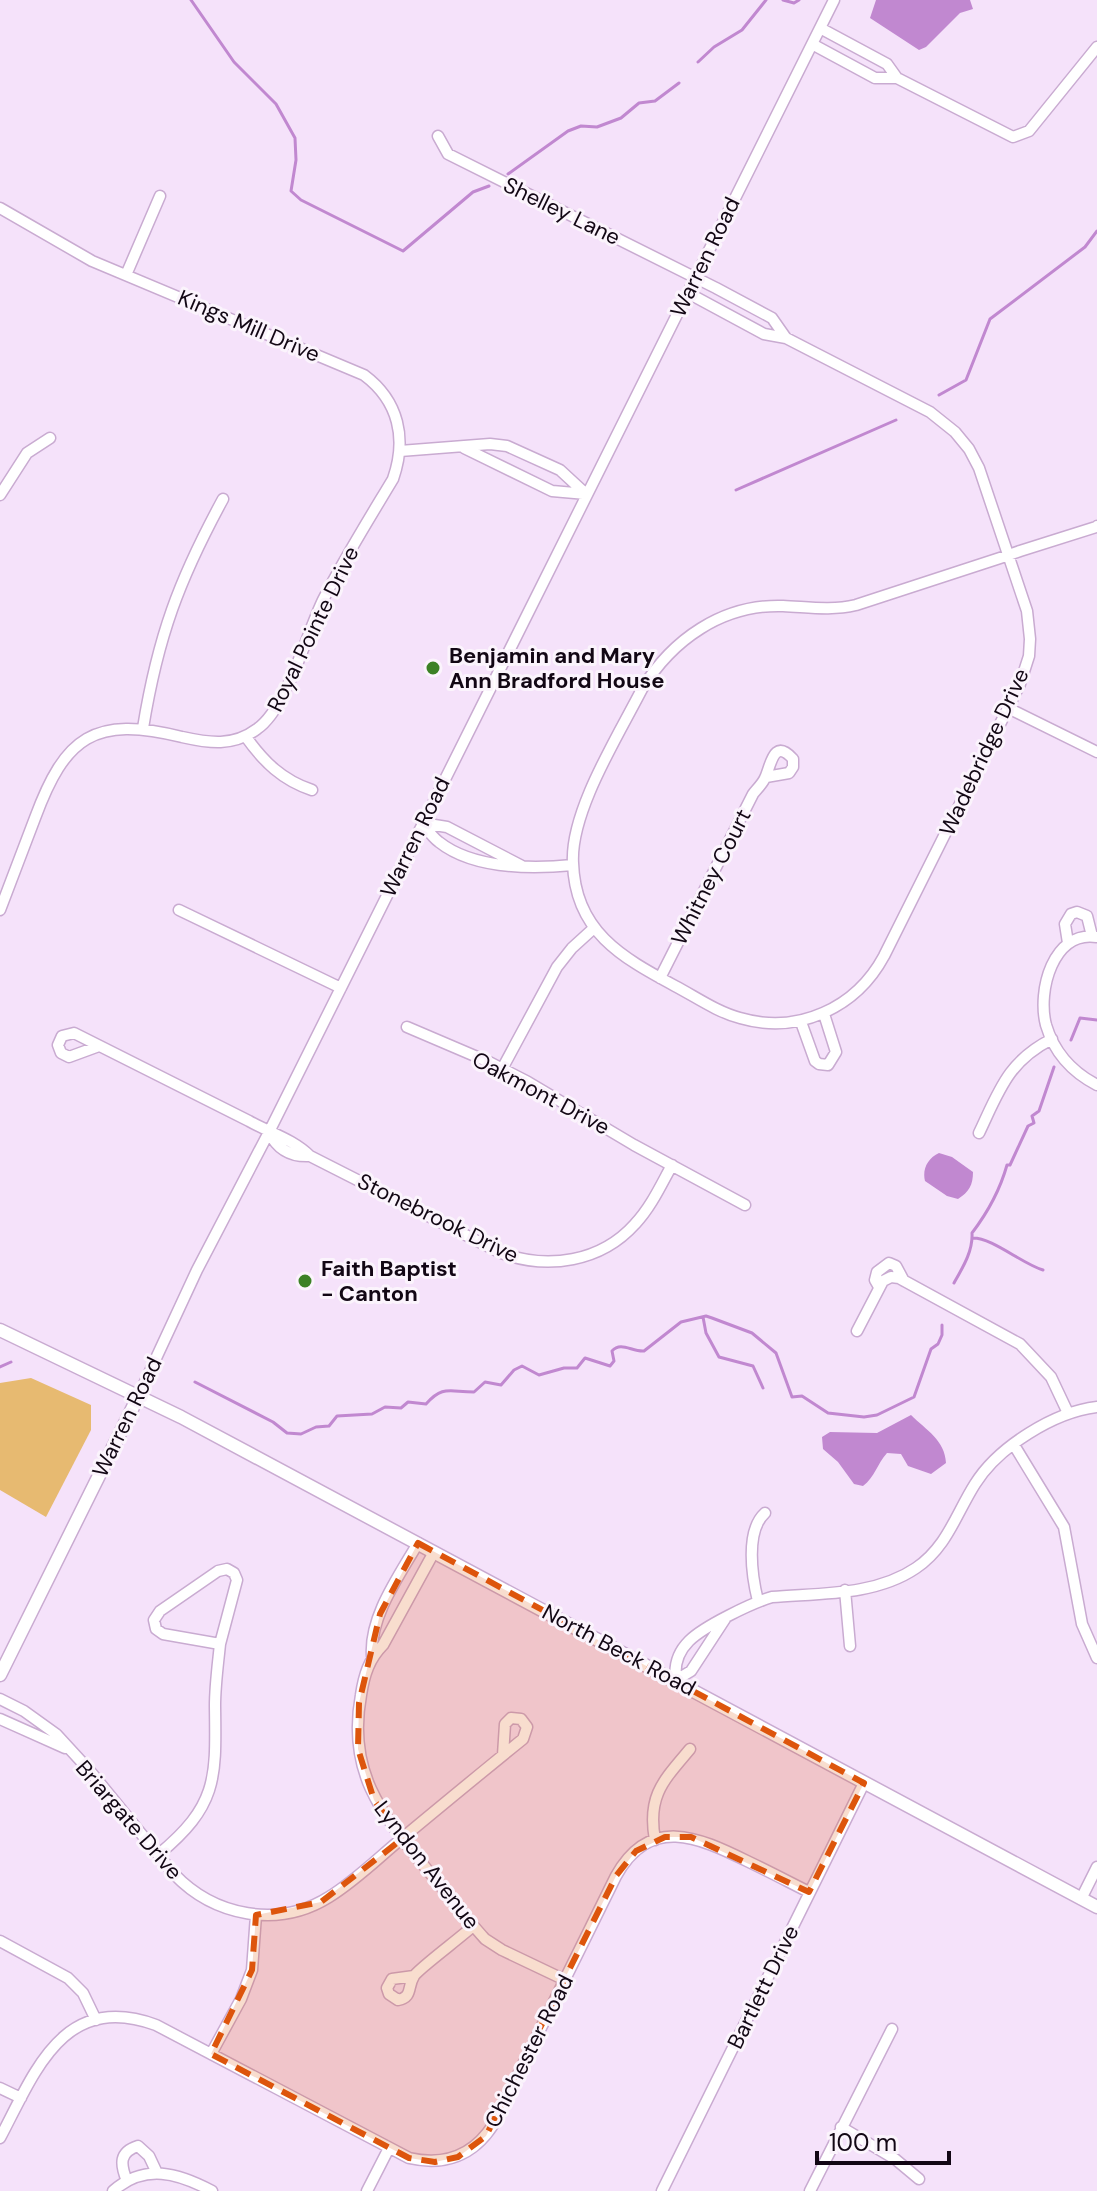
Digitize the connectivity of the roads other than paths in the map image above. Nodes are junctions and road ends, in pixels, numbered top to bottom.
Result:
1 (834, 0) edge
2 (820, 28) junction
3 (812, 44) junction
4 (1097, 47) edge
5 (897, 78) junction
6 (438, 136) dead end
7 (160, 196) dead end
8 (0, 208) edge
9 (126, 275) junction
10 (695, 277) junction
11 (688, 293) junction
12 (786, 338) junction
13 (50, 438) dead end
14 (462, 447) junction
15 (400, 451) junction
16 (586, 494) junction
17 (0, 495) edge
18 (223, 499) dead end
19 (1097, 526) edge
20 (1009, 555) junction
21 (1008, 708) junction
22 (143, 728) junction
23 (246, 737) junction
24 (1097, 752) edge
25 (766, 777) dead end
26 (312, 790) dead end
27 (422, 823) junction
28 (573, 865) junction
29 (525, 868) junction
30 (0, 910) edge
31 (179, 910) dead end
32 (594, 928) junction
33 (1094, 936) edge
34 (1068, 943) junction
35 (660, 978) junction
36 (341, 988) junction
37 (824, 1014) junction
38 (796, 1022) junction
39 (407, 1027) dead end
40 (1052, 1039) junction
41 (99, 1046) dead end
42 (502, 1069) junction
43 (1097, 1085) edge
44 (269, 1132) junction
45 (979, 1133) dead end
46 (672, 1165) junction
47 (745, 1205) dead end
48 (0, 1330) edge
49 (857, 1331) dead end
50 (138, 1397) junction
51 (1097, 1407) edge
52 (1068, 1413) junction
53 (1014, 1445) junction
54 (765, 1513) dead end
55 (418, 1543) junction
56 (434, 1552) junction
57 (845, 1590) junction
58 (758, 1601) junction
59 (725, 1619) junction
60 (220, 1644) junction
61 (850, 1646) dead end
62 (372, 1656) junction
63 (1097, 1658) edge
64 (0, 1675) edge
65 (676, 1680) junction
66 (0, 1699) edge
67 (0, 1719) edge
68 (67, 1749) junction
69 (690, 1749) dead end
70 (503, 1755) dead end
71 (864, 1783) junction
72 (402, 1839) junction
73 (655, 1840) junction
74 (159, 1854) junction
75 (1097, 1867) edge
76 (809, 1892) junction
77 (1081, 1899) junction
78 (1097, 1907) edge
79 (256, 1915) junction
80 (473, 1926) junction
81 (0, 1941) edge
82 (414, 1976) dead end
83 (565, 1980) junction
84 (96, 2020) junction
85 (892, 2029) dead end
86 (211, 2054) junction
87 (0, 2088) edge
88 (21, 2098) junction
89 (841, 2127) junction
90 (0, 2138) edge
91 (389, 2148) junction
92 (157, 2173) junction
93 (919, 2179) dead end
94 (127, 2181) junction
95 (113, 2191) edge
96 (212, 2191) edge
97 (367, 2191) edge
98 (662, 2191) edge
99 (810, 2191) edge

1 - 2 street, Warren Road
2 - 3 street, Warren Road
2 - 5 street
3 - 5 street
3 - 10 street, Warren Road
4 - 5 street
6 - 10 street, Shelley Lane
7 - 9 street
8 - 9 street, Kings Mill Drive
9 - 15 street, Kings Mill Drive
10 - 11 street, Warren Road
10 - 12 street, Wadebridge Drive
11 - 12 street, Wadebridge Drive
11 - 16 street, Warren Road
12 - 20 street, Wadebridge Drive
13 - 17 street
14 - 15 street
14 - 16 street
14 - 16 street
15 - 23 street, Royal Pointe Drive
16 - 27 street, Warren Road
18 - 22 street
19 - 20 street
20 - 21 street, Wadebridge Drive
20 - 28 street
21 - 24 street
21 - 37 street, Wadebridge Drive
22 - 23 street
22 - 30 street
23 - 26 street
25 - 35 street, Whitney Court
27 - 29 street
27 - 29 street
27 - 36 street, Warren Road
28 - 29 street
28 - 32 street
31 - 36 street
32 - 35 street
32 - 42 street
33 - 34 street
33 - 34 street
34 - 40 street
35 - 38 street
36 - 44 street, Warren Road
37 - 38 street, Wadebridge Drive
37 - 38 street
39 - 42 street, Oakmont Drive
40 - 43 street
40 - 45 street
41 - 44 street, Stonebrook Drive
42 - 46 street, Oakmont Drive
44 - 46 street, Stonebrook Drive
44 - 50 street, Warren Road
46 - 47 street, Oakmont Drive
48 - 50 main road, North Beck Road
49 - 52 street
50 - 55 main road, North Beck Road
50 - 64 main road, Warren Road
51 - 52 street
52 - 53 street
53 - 57 street
53 - 63 street
54 - 58 street
55 - 56 main road, North Beck Road
55 - 62 street, Lyndon Avenue
56 - 62 street, Lyndon Avenue
56 - 65 main road, North Beck Road
57 - 58 street
57 - 61 street
58 - 59 street
59 - 65 street
59 - 65 street
60 - 60 street
60 - 74 street
62 - 72 street, Lyndon Avenue
65 - 71 main road, North Beck Road
66 - 68 street, Briargate Drive
67 - 68 street, Briargate Drive
68 - 74 street, Briargate Drive
69 - 73 street
70 - 72 street, Briargate Drive
71 - 76 street, Bartlett Drive
71 - 77 main road, North Beck Road
72 - 79 street, Briargate Drive
72 - 80 street, Lyndon Avenue
73 - 76 street
73 - 83 street, Chichester Road
74 - 79 street, Briargate Drive
75 - 77 street
76 - 98 street, Bartlett Drive
77 - 78 main road, North Beck Road
79 - 86 street
80 - 82 street
80 - 83 street, Lyndon Avenue
81 - 84 street
83 - 91 street, Chichester Road
84 - 86 street, Chichester Road
84 - 88 street
85 - 89 street
86 - 91 street, Chichester Road
87 - 88 street
88 - 90 street
89 - 93 street
89 - 99 street
91 - 97 street
92 - 94 street
92 - 94 street
92 - 96 street
94 - 95 street

